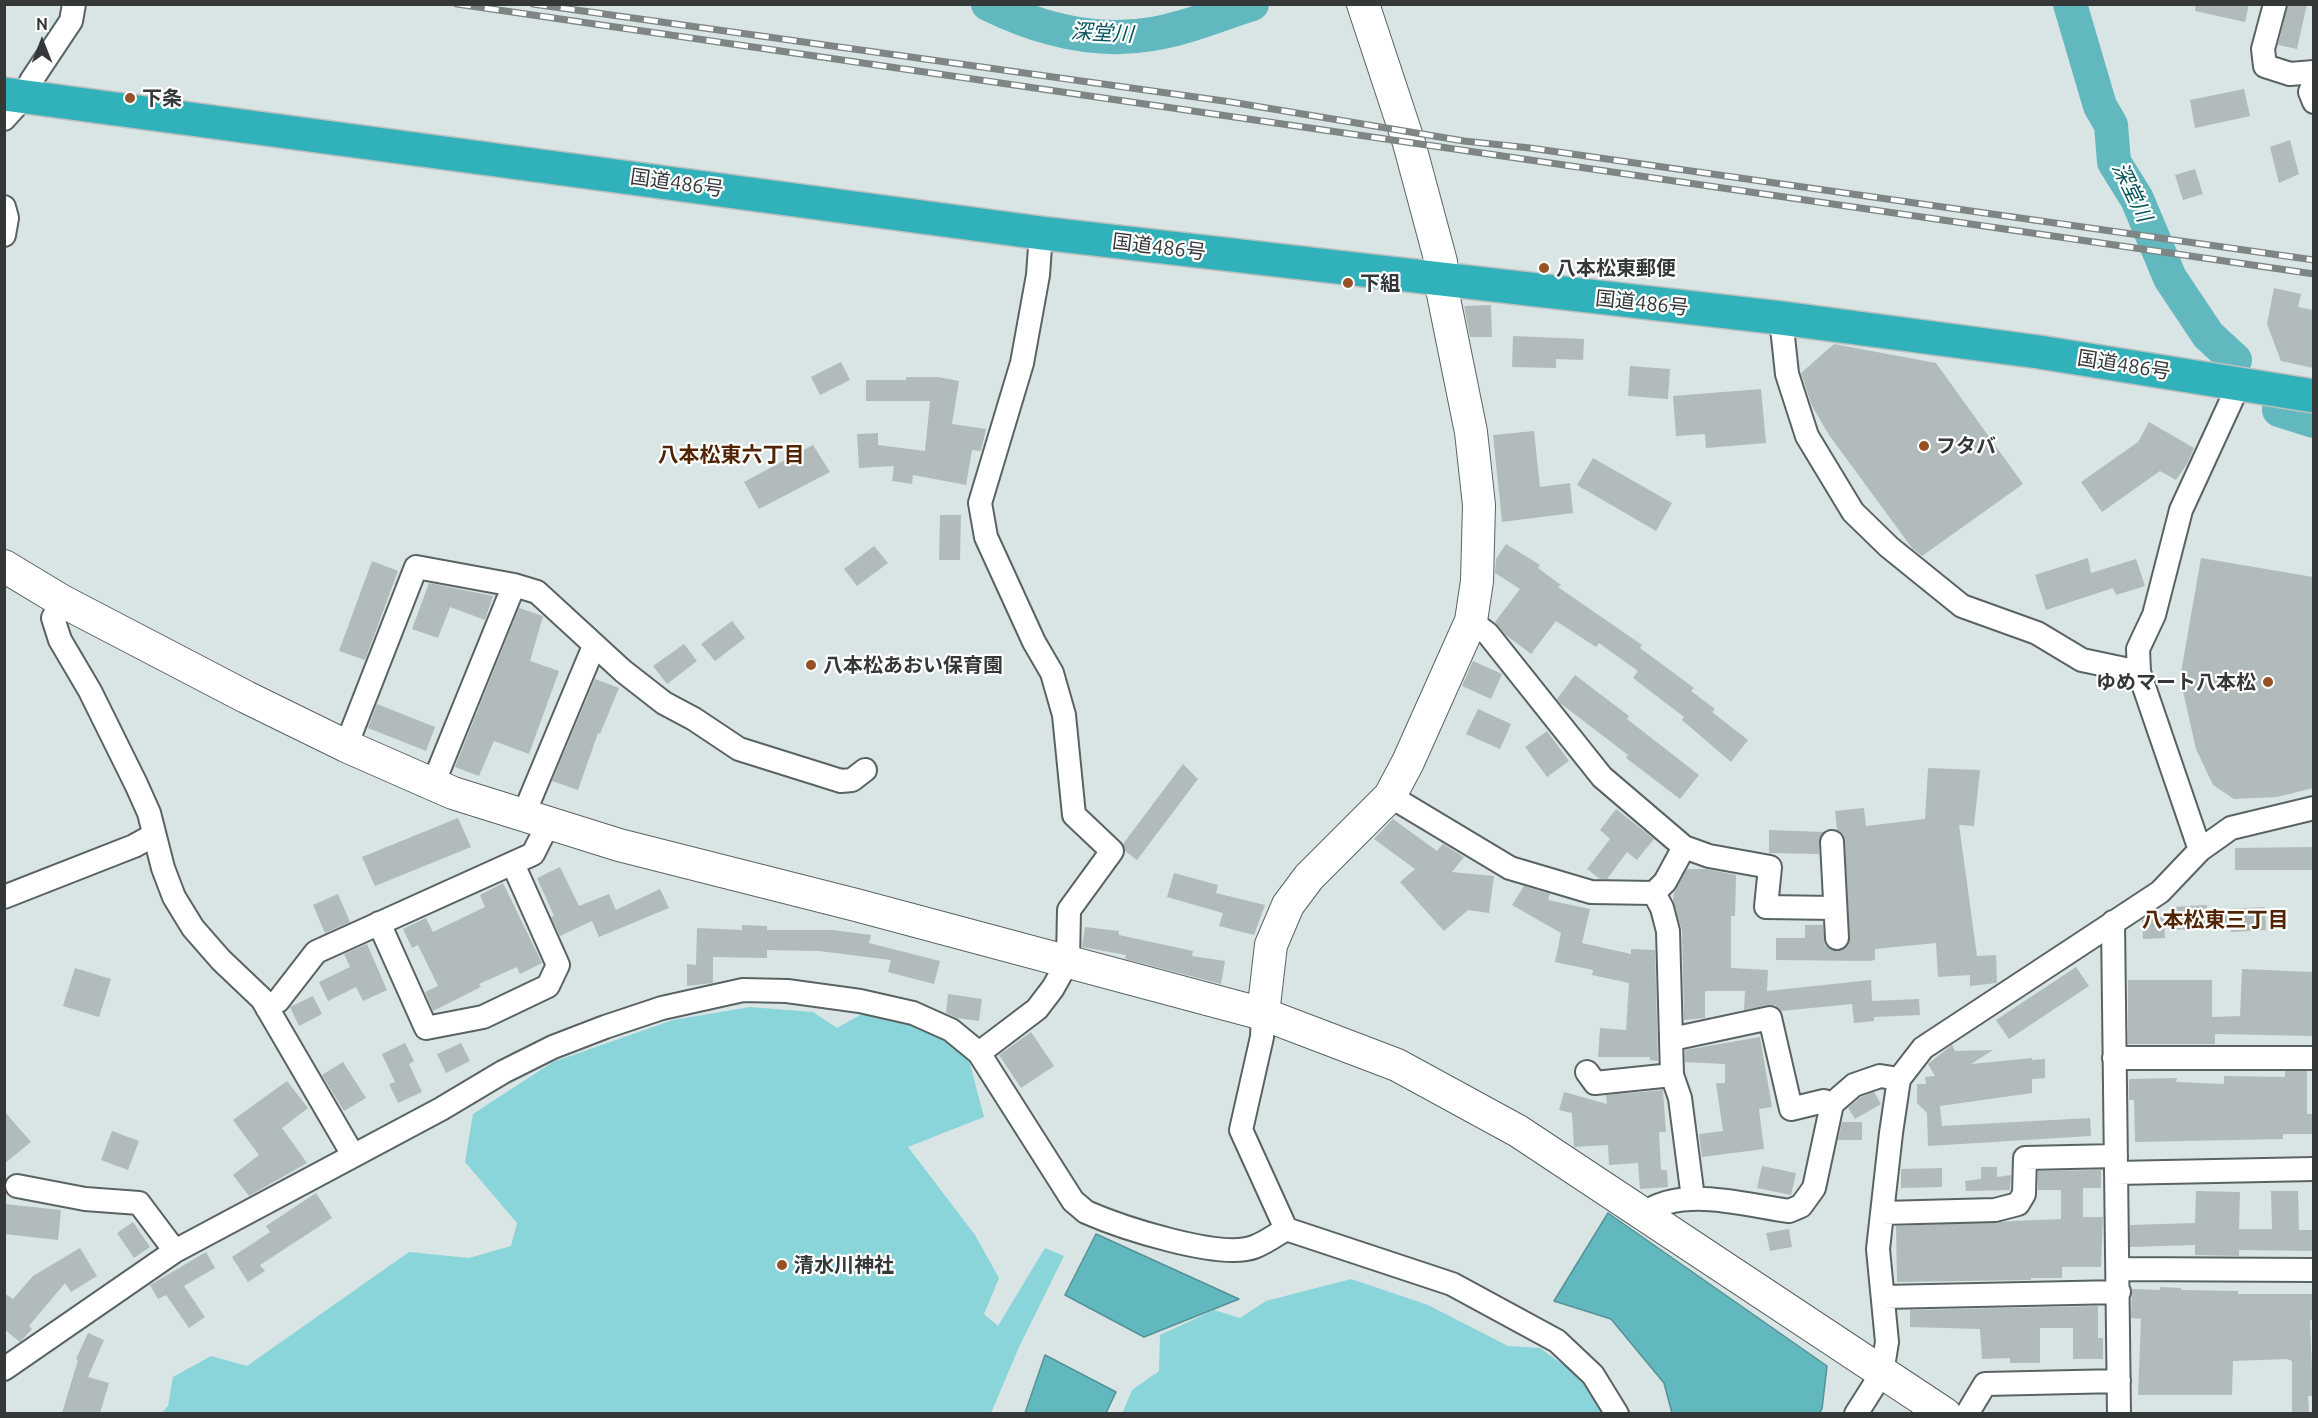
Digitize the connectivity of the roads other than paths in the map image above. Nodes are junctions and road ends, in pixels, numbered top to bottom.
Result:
1 (74, 4) edge
2 (1363, 4) edge
3 (2275, 4) edge
4 (2313, 72) edge
5 (2313, 82) edge
6 (2313, 102) edge
7 (11, 103) edge
8 (4, 207) edge
9 (1041, 233) junction
10 (4, 235) edge
11 (1440, 279) junction
12 (1781, 318) junction
13 (2239, 384) junction
14 (2313, 396) edge
15 (4, 566) edge
16 (514, 585) junction
17 (62, 601) junction
18 (1471, 621) junction
19 (594, 646) junction
20 (2139, 672) junction
21 (346, 746) junction
22 (865, 770) dead end
23 (433, 784) junction
24 (1390, 796) junction
25 (2313, 808) edge
26 (536, 820) junction
27 (154, 835) junction
28 (1832, 842) dead end
29 (1684, 847) junction
30 (2200, 850) junction
31 (513, 864) junction
32 (1654, 893) junction
33 (4, 897) edge
34 (1835, 908) junction
35 (2113, 922) junction
36 (380, 923) junction
37 (1837, 938) dead end
38 (1068, 961) junction
39 (267, 1008) junction
40 (1263, 1014) junction
41 (1672, 1039) junction
42 (979, 1053) junction
43 (2115, 1058) junction
44 (2313, 1058) edge
45 (1587, 1072) dead end
46 (1672, 1075) junction
47 (1899, 1079) junction
48 (1832, 1104) junction
49 (353, 1155) junction
50 (2116, 1164) junction
51 (2313, 1169) edge
52 (17, 1186) dead end
53 (1693, 1198) junction
54 (1643, 1214) junction
55 (1883, 1214) junction
56 (1286, 1229) junction
57 (175, 1251) junction
58 (2119, 1269) junction
59 (2313, 1270) edge
60 (2119, 1292) junction
61 (1883, 1297) junction
62 (7, 1363) edge
63 (1882, 1373) junction
64 (2119, 1381) junction
65 (1617, 1413) edge
66 (1856, 1413) edge
67 (1945, 1413) edge
68 (1967, 1413) edge
69 (2119, 1413) edge

1 - 7 street
2 - 11 street
3 - 4 street
5 - 6 street
7 - 9 highway, 国道486号
8 - 10 street
9 - 11 highway, 国道486号
9 - 38 street
11 - 12 highway, 国道486号
11 - 18 street
12 - 13 highway, 国道486号
12 - 20 street
13 - 14 highway, 国道486号
13 - 20 street
15 - 17 street
16 - 19 street
16 - 21 street
16 - 23 street
17 - 21 street
17 - 27 street
18 - 24 street
18 - 29 street
19 - 22 street
19 - 26 street
20 - 30 street
21 - 23 street
23 - 26 street
24 - 32 street
24 - 40 street
25 - 30 street
26 - 31 street
26 - 38 street
27 - 33 street
27 - 39 street
28 - 34 street
29 - 32 street
29 - 34 street
30 - 35 street
31 - 36 street
31 - 36 street
32 - 41 street
34 - 37 street
35 - 43 street
35 - 47 street
36 - 39 street
38 - 40 street
38 - 42 street
39 - 49 street
40 - 54 street
40 - 56 street
41 - 46 street
41 - 48 street
42 - 49 street
42 - 56 street
43 - 44 street
43 - 50 street
45 - 46 street
46 - 53 street
47 - 48 street
47 - 55 street
48 - 53 street
49 - 57 street
50 - 51 street
50 - 55 street
50 - 58 street
52 - 57 street
53 - 54 street
54 - 63 street
55 - 61 street
56 - 65 street
57 - 62 street
58 - 59 street
58 - 60 street
60 - 61 street
60 - 64 street
61 - 63 street
63 - 66 street
63 - 67 street
64 - 68 street
64 - 69 street

